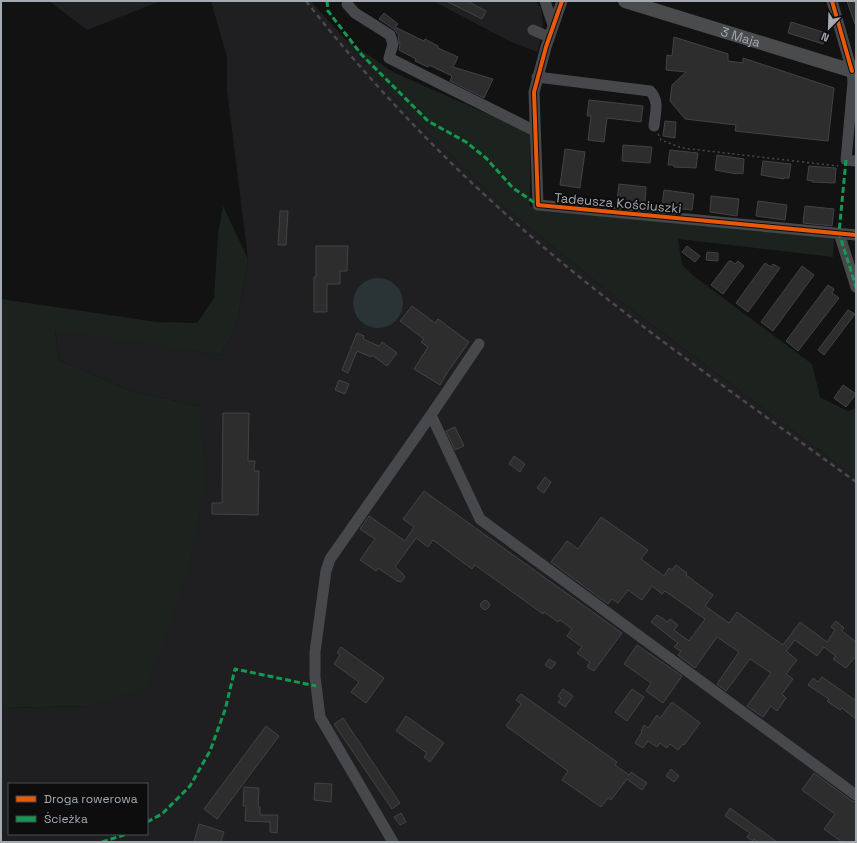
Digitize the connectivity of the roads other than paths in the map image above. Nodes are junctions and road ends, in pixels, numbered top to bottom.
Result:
1 (545, 1) edge
2 (562, 1) edge
3 (625, 1) edge
4 (832, 1) edge
5 (347, 4) dead end
6 (553, 25) junction
7 (533, 30) dead end
8 (549, 37) junction
9 (854, 72) edge
10 (537, 77) junction
11 (854, 103) edge
12 (654, 126) road end
13 (535, 131) junction
14 (856, 161) edge
15 (839, 233) junction
16 (856, 235) edge
17 (856, 287) edge
18 (479, 344) dead end
19 (431, 415) junction
20 (856, 795) edge
21 (392, 842) edge

1 - 6 street
2 - 6 street, Tadeusza Kościuszki
3 - 9 main road, 3 Maja
4 - 9 street
5 - 13 street
6 - 8 street, Tadeusza Kościuszki
7 - 8 street
8 - 10 street, Tadeusza Kościuszki
9 - 11 street
10 - 12 street
10 - 13 street, Tadeusza Kościuszki
11 - 14 street
13 - 15 street, Tadeusza Kościuszki
15 - 16 street, Tadeusza Kościuszki
15 - 17 street
18 - 19 street
19 - 20 street
19 - 21 street

